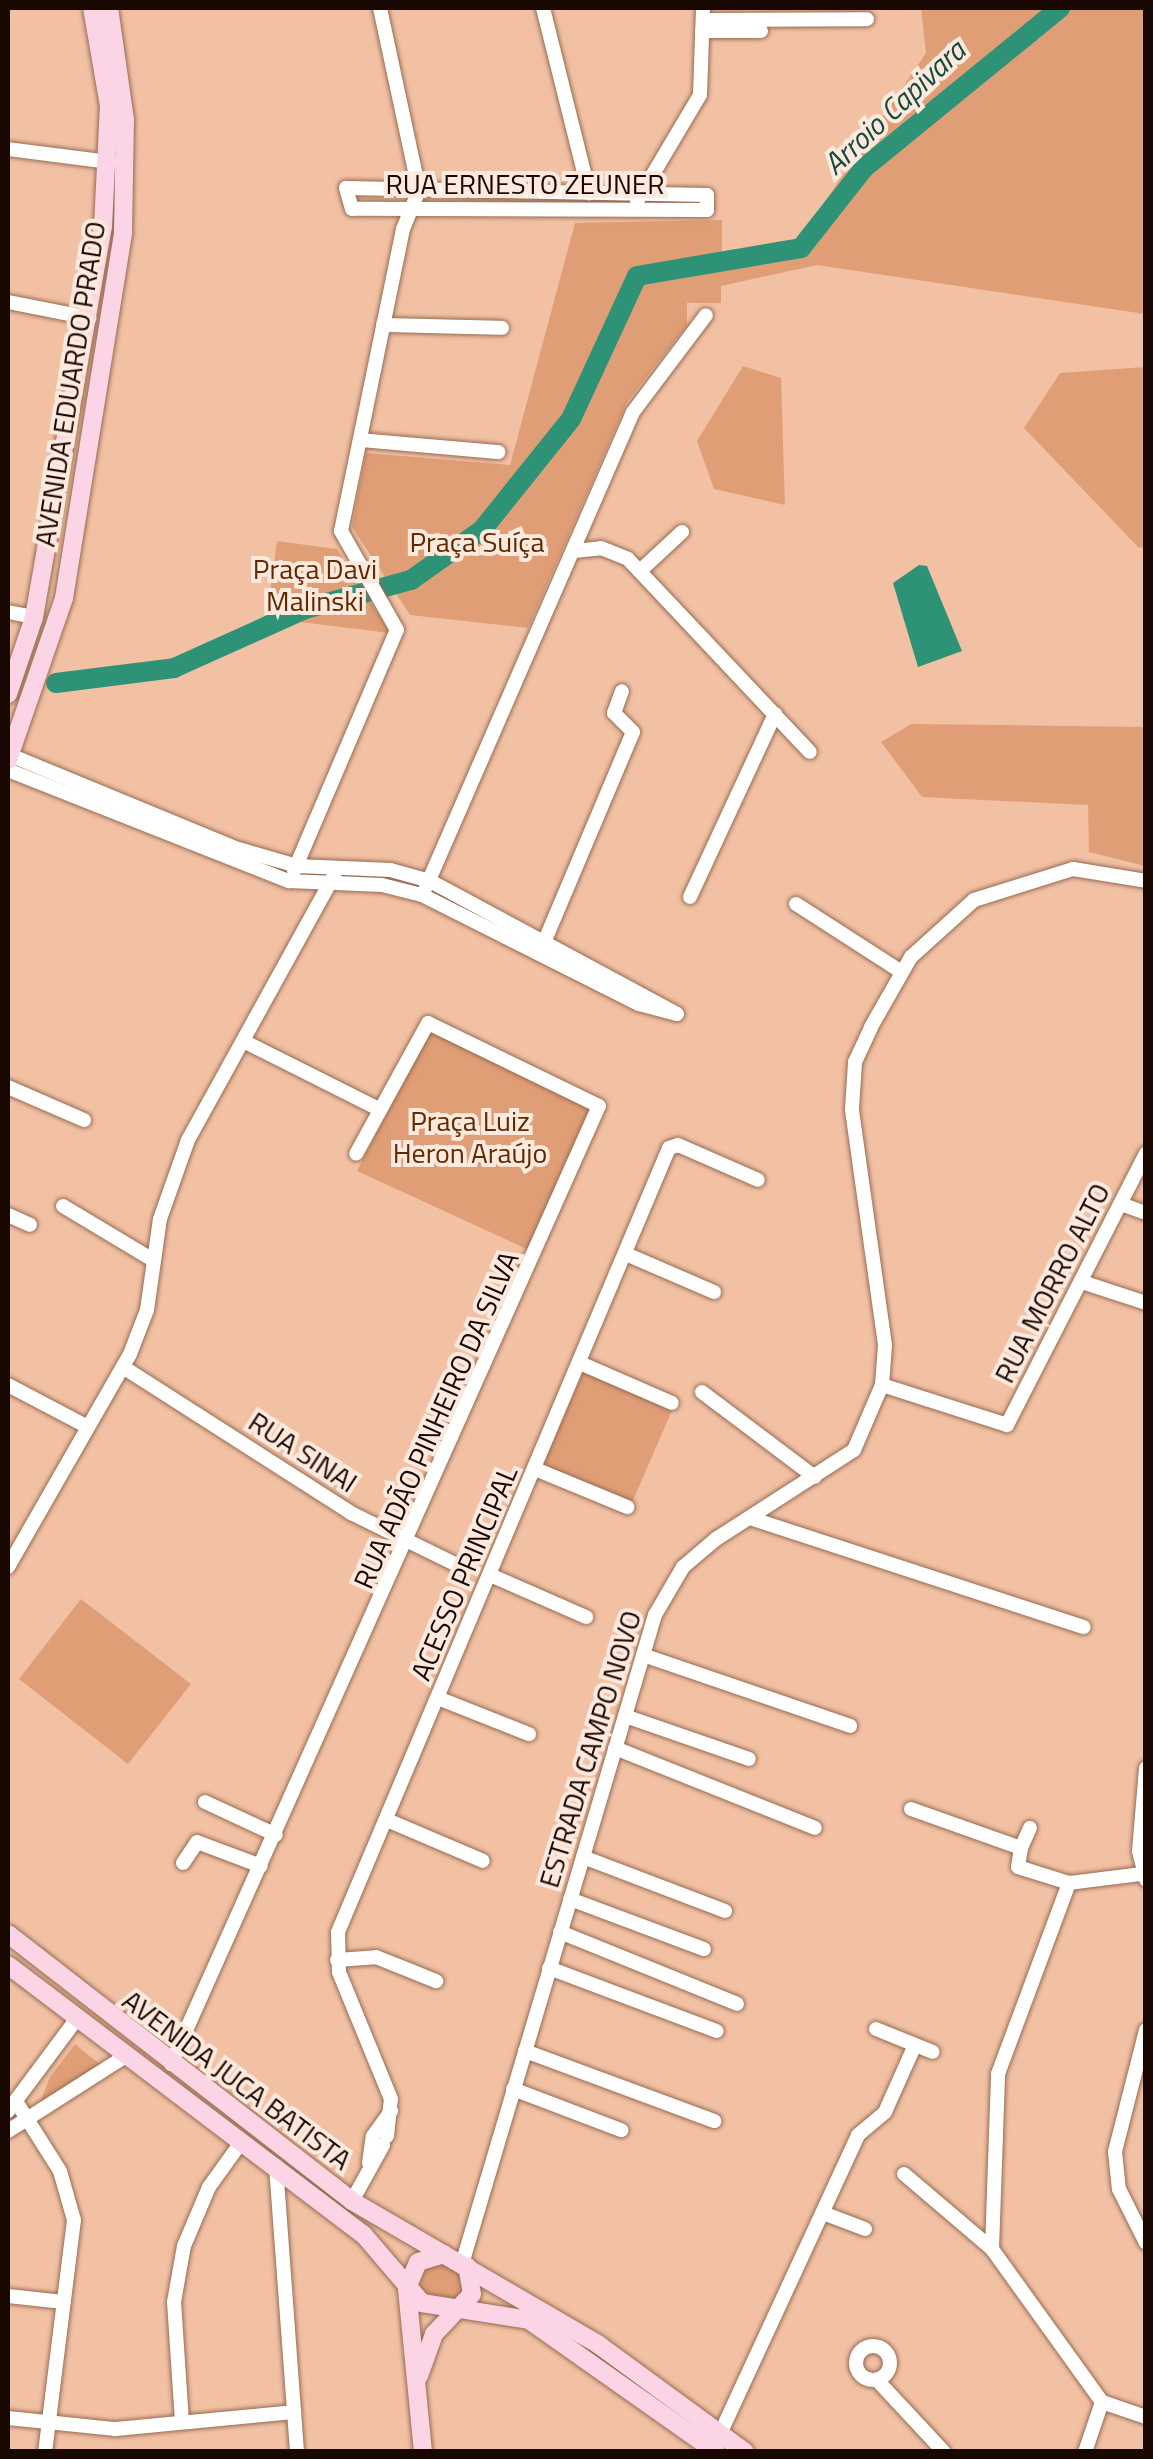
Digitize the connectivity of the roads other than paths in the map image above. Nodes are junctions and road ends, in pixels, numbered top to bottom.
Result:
1 (92, 8) edge
2 (109, 8) edge
3 (380, 8) edge
4 (543, 8) edge
5 (867, 19) dead end
6 (703, 20) edge
7 (761, 31) dead end
8 (8, 149) edge
9 (110, 162) junction
10 (419, 190) junction
11 (590, 193) junction
12 (642, 194) junction
13 (412, 210) junction
14 (632, 210) junction
15 (8, 302) edge
16 (706, 315) dead end
17 (89, 318) junction
18 (383, 325) junction
19 (502, 328) dead end
20 (360, 440) junction
21 (498, 452) dead end
22 (682, 532) dead end
23 (574, 551) junction
24 (641, 570) junction
25 (8, 612) edge
26 (34, 616) junction
27 (622, 691) dead end
28 (8, 694) edge
29 (775, 714) junction
30 (810, 752) dead end
31 (8, 760) edge
32 (114, 806) junction
33 (297, 866) junction
34 (339, 866) junction
35 (289, 880) junction
36 (430, 881) junction
37 (1146, 881) edge
38 (331, 882) junction
39 (422, 896) junction
40 (690, 897) dead end
41 (796, 904) dead end
42 (546, 940) junction
43 (539, 955) junction
44 (900, 971) junction
45 (244, 1041) junction
46 (8, 1087) edge
47 (378, 1109) junction
48 (84, 1120) dead end
49 (1146, 1153) edge
50 (356, 1154) dead end
51 (758, 1180) dead end
52 (1121, 1204) junction
53 (63, 1206) dead end
54 (1146, 1213) edge
55 (8, 1215) edge
56 (30, 1225) dead end
57 (626, 1254) junction
58 (153, 1260) junction
59 (1082, 1282) junction
60 (714, 1292) dead end
61 (1146, 1303) edge
62 (580, 1363) junction
63 (123, 1367) junction
64 (882, 1385) junction
65 (8, 1386) edge
66 (702, 1392) dead end
67 (672, 1403) dead end
68 (88, 1427) junction
69 (535, 1469) junction
70 (815, 1477) junction
71 (626, 1507) dead end
72 (750, 1518) junction
73 (409, 1543) junction
74 (8, 1566) edge
75 (461, 1567) dead end
76 (490, 1576) junction
77 (586, 1617) dead end
78 (1084, 1627) dead end
79 (643, 1655) junction
80 (438, 1698) junction
81 (624, 1716) junction
82 (850, 1726) dead end
83 (529, 1734) dead end
84 (615, 1748) junction
85 (749, 1760) dead end
86 (1146, 1768) edge
87 (205, 1802) dead end
88 (911, 1809) dead end
89 (386, 1820) junction
90 (816, 1828) dead end
91 (1030, 1828) dead end
92 (276, 1835) junction
93 (1021, 1848) junction
94 (583, 1858) junction
95 (482, 1861) dead end
96 (184, 1863) dead end
97 (262, 1866) junction
98 (1143, 1877) edge
99 (1068, 1883) junction
100 (570, 1899) junction
101 (724, 1911) dead end
102 (560, 1932) junction
103 (8, 1934) edge
104 (704, 1950) dead end
105 (337, 1960) junction
106 (8, 1965) edge
107 (550, 1968) junction
108 (436, 1981) dead end
109 (737, 2004) dead end
110 (75, 2022) junction
111 (876, 2029) dead end
112 (1146, 2030) edge
113 (717, 2031) dead end
114 (915, 2045) junction
115 (525, 2051) junction
116 (933, 2052) dead end
117 (124, 2057) junction
118 (1141, 2060) edge
119 (171, 2064) junction
120 (514, 2089) junction
121 (12, 2107) edge
122 (392, 2110) junction
123 (29, 2120) junction
124 (714, 2121) dead end
125 (621, 2130) dead end
126 (8, 2131) edge
127 (242, 2140) junction
128 (276, 2166) junction
129 (368, 2166) junction
130 (904, 2174) dead end
131 (352, 2201) junction
132 (824, 2212) junction
133 (865, 2228) dead end
134 (1146, 2243) edge
135 (992, 2249) junction
136 (444, 2254) junction
137 (464, 2265) junction
138 (408, 2288) junction
139 (8, 2296) edge
140 (64, 2302) junction
141 (461, 2309) junction
142 (877, 2380) dead end
143 (418, 2381) junction
144 (1102, 2402) junction
145 (294, 2412) junction
146 (1146, 2417) edge
147 (8, 2418) edge
148 (48, 2422) junction
149 (182, 2422) junction
150 (720, 2436) edge
151 (46, 2452) edge
152 (297, 2452) edge
153 (423, 2452) edge
154 (745, 2452) edge
155 (944, 2452) edge
156 (1085, 2452) edge

1 - 9 main road, AVENIDA EDUARDO PRADO
2 - 31 main road, AVENIDA EDUARDO PRADO
3 - 10 street
4 - 11 street
5 - 6 street
6 - 7 street
6 - 12 street
8 - 9 street
9 - 17 main road, AVENIDA EDUARDO PRADO
10 - 11 street, RUA ERNESTO ZEUNER
10 - 13 street
10 - 13 street, RUA ERNESTO ZEUNER
11 - 12 street, RUA ERNESTO ZEUNER
12 - 14 street
12 - 14 street, RUA ERNESTO ZEUNER
13 - 14 street, RUA ERNESTO ZEUNER
13 - 18 street
15 - 17 street
16 - 23 street
17 - 26 main road, AVENIDA EDUARDO PRADO
18 - 19 street
18 - 20 street
20 - 21 street
20 - 33 street
22 - 24 street
23 - 24 street
23 - 36 street
24 - 29 street
25 - 26 street
26 - 28 main road, AVENIDA EDUARDO PRADO
27 - 42 street
29 - 30 street
29 - 40 street
31 - 32 street
32 - 33 street
32 - 35 street
33 - 34 street
33 - 35 street
34 - 36 street
34 - 38 street
35 - 38 street
36 - 39 street
36 - 42 street
37 - 44 street, ESTRADA CAMPO NOVO
38 - 39 street
38 - 45 street
39 - 43 street
41 - 44 street
42 - 43 street
42 - 43 street
44 - 64 street, ESTRADA CAMPO NOVO
45 - 47 street
45 - 58 street
46 - 48 street
47 - 50 street, RUA ADÃO PINHEIRO DA SILVA
47 - 73 street, RUA ADÃO PINHEIRO DA SILVA
49 - 52 street, RUA MORRO ALTO
51 - 57 street, ACESSO PRINCIPAL
52 - 54 street
52 - 59 street, RUA MORRO ALTO
53 - 58 street
55 - 56 street
57 - 60 street
57 - 62 street, ACESSO PRINCIPAL
58 - 63 street
59 - 61 street
59 - 64 street, RUA MORRO ALTO
62 - 67 street
62 - 69 street, ACESSO PRINCIPAL
63 - 68 street
63 - 73 street, RUA SINAI
64 - 70 street, ESTRADA CAMPO NOVO
65 - 68 street
66 - 70 street
68 - 74 street
69 - 71 street
69 - 76 street, ACESSO PRINCIPAL
70 - 72 street, ESTRADA CAMPO NOVO
72 - 78 street
72 - 79 street, ESTRADA CAMPO NOVO
73 - 75 street, RUA SINAI
73 - 92 street, RUA ADÃO PINHEIRO DA SILVA
76 - 77 street
76 - 80 street, ACESSO PRINCIPAL
79 - 81 street, ESTRADA CAMPO NOVO
79 - 82 street
80 - 83 street
80 - 89 street, ACESSO PRINCIPAL
81 - 84 street, ESTRADA CAMPO NOVO
81 - 85 street
84 - 90 street
84 - 94 street, ESTRADA CAMPO NOVO
86 - 98 street
87 - 92 street
88 - 93 street
89 - 95 street
89 - 105 street, ACESSO PRINCIPAL
91 - 93 street
92 - 97 street, RUA ADÃO PINHEIRO DA SILVA
93 - 99 street
94 - 100 street, ESTRADA CAMPO NOVO
94 - 101 street
96 - 97 street
97 - 119 street, RUA ADÃO PINHEIRO DA SILVA
98 - 99 street
99 - 135 street
100 - 102 street, ESTRADA CAMPO NOVO
100 - 104 street
102 - 107 street, ESTRADA CAMPO NOVO
102 - 109 street
103 - 119 main road, AVENIDA JUCA BATISTA
105 - 108 street
105 - 122 street
106 - 110 main road, AVENIDA JUCA BATISTA
107 - 113 street
107 - 115 street, ESTRADA CAMPO NOVO
110 - 117 main road, AVENIDA JUCA BATISTA
110 - 121 street
111 - 114 street
112 - 118 street
114 - 116 street
114 - 132 street
115 - 120 street, ESTRADA CAMPO NOVO
115 - 124 street
117 - 123 street
117 - 127 main road, AVENIDA JUCA BATISTA
118 - 134 street
119 - 131 main road, AVENIDA JUCA BATISTA
120 - 125 street
120 - 137 street, ESTRADA CAMPO NOVO
121 - 123 street
122 - 129 street
122 - 129 street
123 - 126 street
123 - 140 street
127 - 128 main road, AVENIDA JUCA BATISTA
127 - 149 street
128 - 138 main road, AVENIDA JUCA BATISTA
128 - 145 street
129 - 131 street
130 - 135 street
131 - 136 main road, AVENIDA JUCA BATISTA
132 - 133 street
132 - 150 street
135 - 144 street
136 - 137 main road
136 - 138 main road
137 - 141 main road
137 - 150 main road
138 - 141 main road
138 - 143 main road
139 - 140 street
140 - 148 street
141 - 143 main road
141 - 150 main road
142 - 155 street
143 - 153 main road
144 - 146 street
144 - 156 street
145 - 149 street
145 - 152 street
147 - 148 street
148 - 149 street
148 - 151 street
150 - 154 main road

